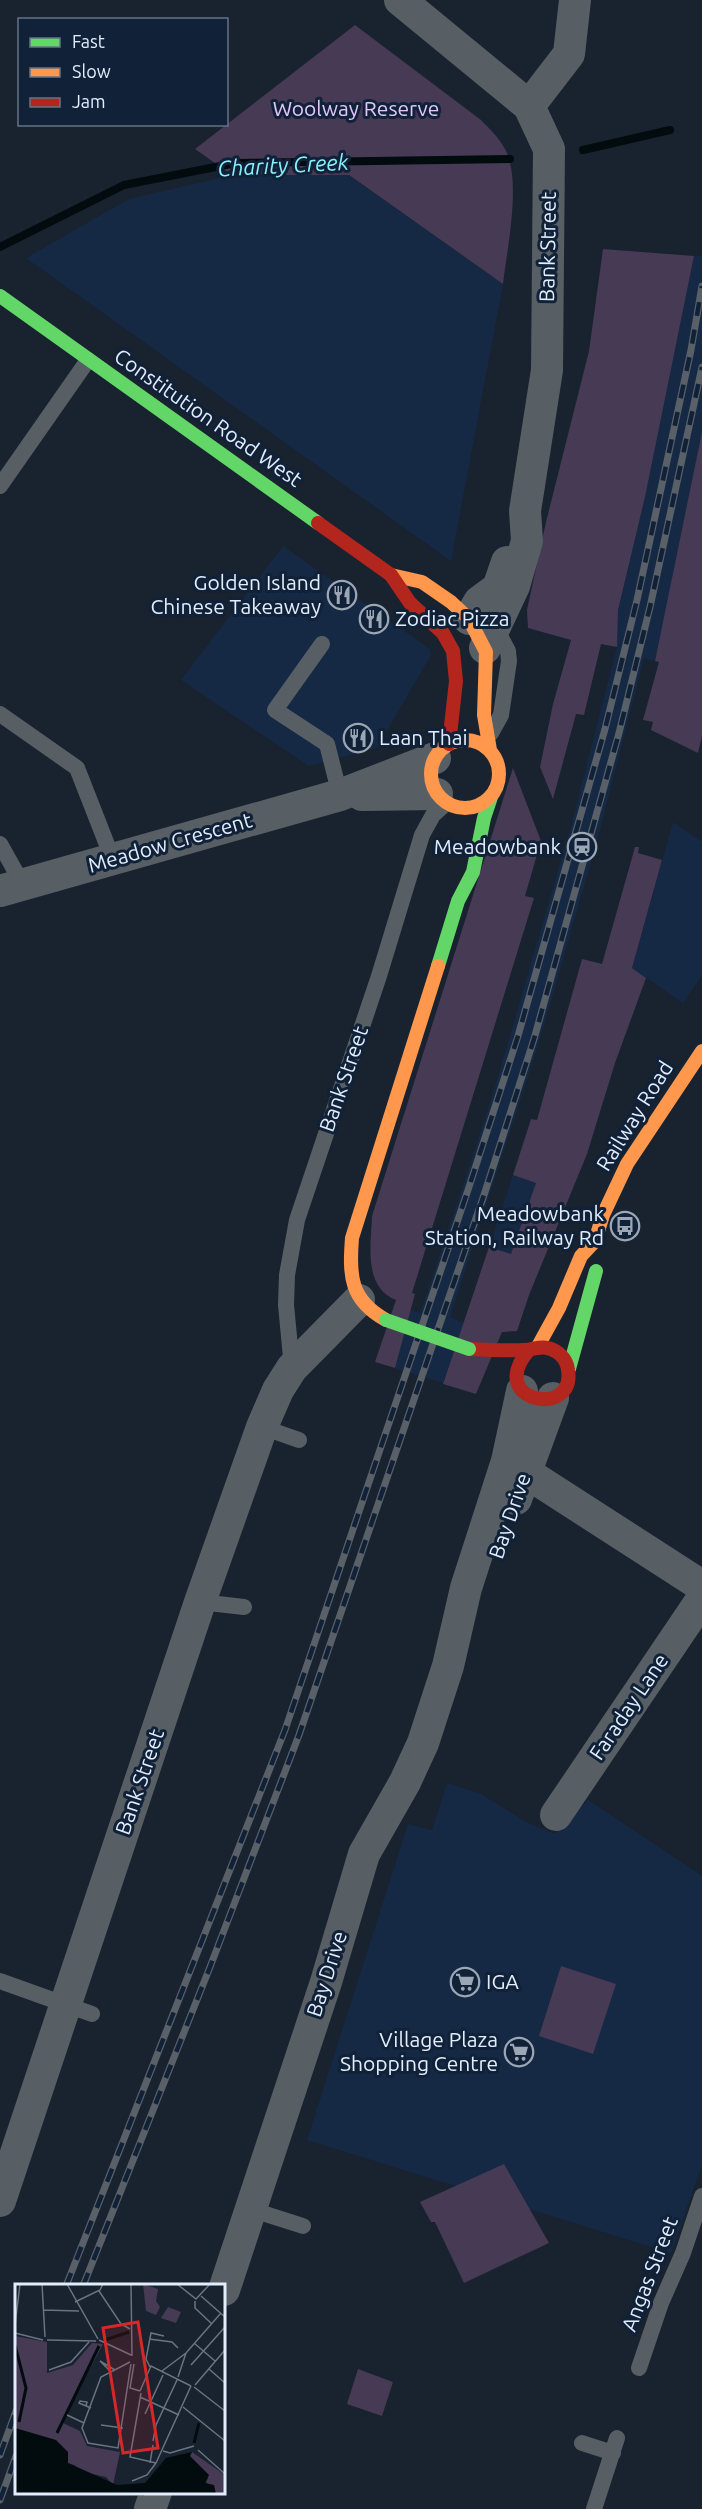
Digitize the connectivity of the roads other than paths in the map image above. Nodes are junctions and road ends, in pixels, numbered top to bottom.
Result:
1 (400, 0) edge
2 (575, 0) edge
3 (529, 106) junction
4 (0, 296) edge
5 (88, 360) junction
6 (0, 486) edge
7 (391, 574) junction
8 (467, 636) junction
9 (322, 644) dead end
10 (0, 714) edge
11 (489, 745) junction
12 (442, 751) junction
13 (340, 795) junction
14 (491, 797) junction
15 (446, 801) junction
16 (460, 821) dead end
17 (0, 844) edge
18 (462, 851) dead end
19 (113, 860) junction
20 (12, 888) edge
21 (458, 901) junction
22 (702, 1051) edge
23 (596, 1240) junction
24 (359, 1300) junction
25 (469, 1348) junction
26 (533, 1349) junction
27 (490, 1365) dead end
28 (292, 1368) junction
29 (568, 1369) junction
30 (515, 1382) junction
31 (553, 1398) junction
32 (262, 1427) junction
33 (298, 1440) dead end
34 (516, 1467) junction
35 (702, 1586) edge
36 (702, 1599) edge
37 (200, 1602) junction
38 (244, 1607) dead end
39 (556, 1815) dead end
40 (0, 1981) edge
41 (78, 2009) junction
42 (702, 2196) edge
43 (0, 2201) edge
44 (250, 2209) junction
45 (303, 2226) dead end
46 (225, 2287) edge
47 (639, 2368) dead end
48 (582, 2443) dead end
49 (156, 2494) edge
50 (150, 2509) edge
51 (594, 2509) edge

1 - 3 street
2 - 3 street
3 - 8 street, Bank Street
4 - 5 main road, Constitution Road West
5 - 6 lane
5 - 7 main road, Constitution Road West
7 - 8 main road, Constitution Road West
7 - 8 main road, Constitution Road West
8 - 11 lane
8 - 12 main road
9 - 13 lane
10 - 19 lane
11 - 12 main road
11 - 14 main road
12 - 13 street, Meadow Crescent
12 - 15 main road
13 - 15 street, Meadow Crescent
13 - 19 street, Meadow Crescent
14 - 15 main road
14 - 21 main road
15 - 16 main road
15 - 28 lane, Bank Street
17 - 20 lane
18 - 21 main road
19 - 20 street, Meadow Crescent
21 - 24 main road
22 - 23 main road, Railway Road
23 - 26 main road, Railway Road
23 - 29 main road, Railway Road
24 - 25 main road, bridge
24 - 28 street, Bank Street
25 - 26 main road
25 - 27 main road
26 - 29 main road
26 - 30 main road
28 - 32 street, Bank Street
29 - 31 main road
30 - 31 main road
30 - 34 street, Bay Drive
31 - 34 street, Bay Drive
32 - 33 lane
32 - 37 street, Bank Street
34 - 35 street
34 - 44 street, Bay Drive
36 - 39 street, Faraday Lane
37 - 38 lane
37 - 41 street, Bank Street
40 - 41 lane
41 - 43 street, Bank Street
42 - 47 lane, Angas Street
44 - 45 lane
44 - 46 street, Bay Drive
48 - 51 lane
49 - 50 street

